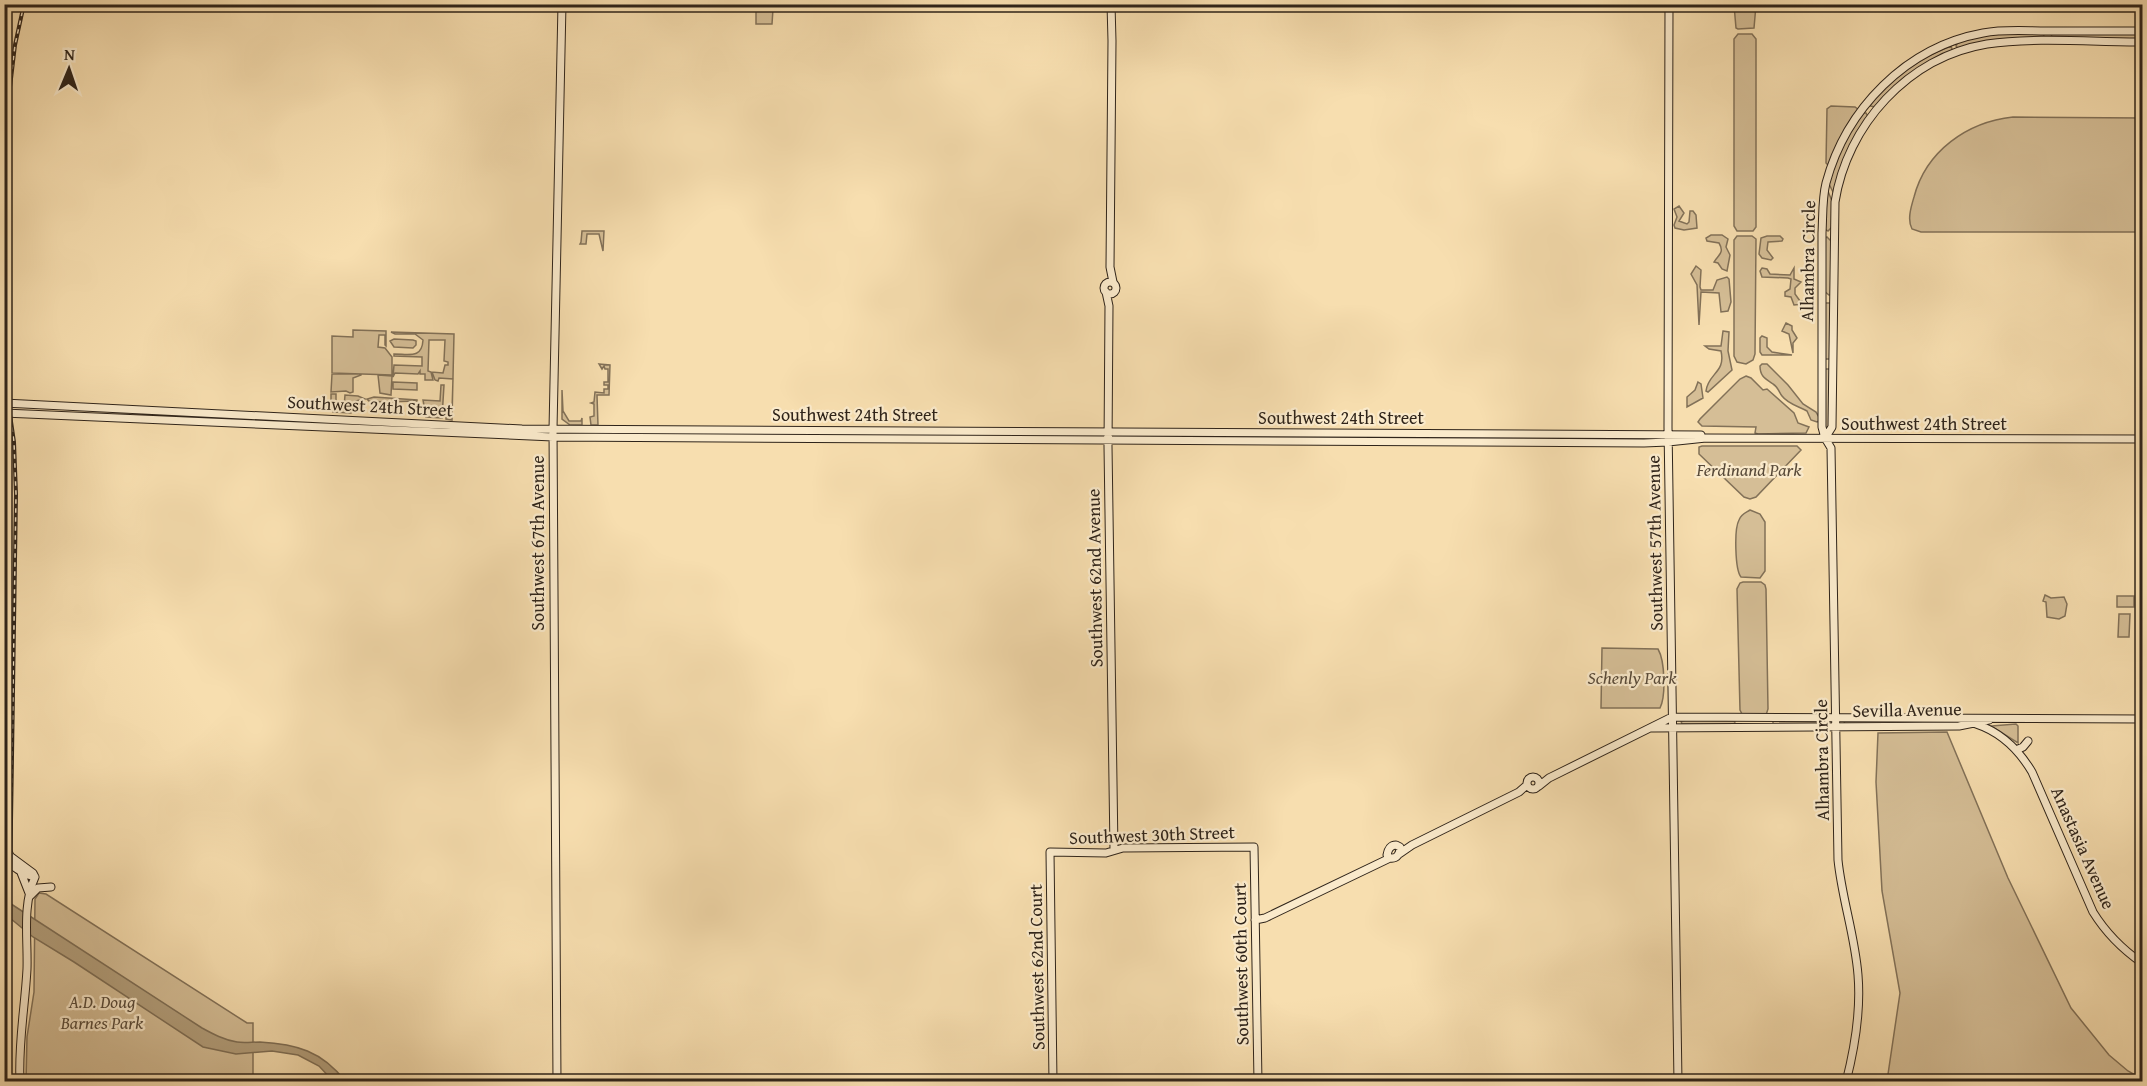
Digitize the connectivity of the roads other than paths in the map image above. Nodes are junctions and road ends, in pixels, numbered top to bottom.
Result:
1 (562, 4) edge
2 (1112, 4) edge
3 (1669, 4) edge
4 (2142, 31) edge
5 (2142, 42) edge
6 (1826, 183) junction
7 (1835, 201) junction
8 (4, 403) edge
9 (4, 412) edge
10 (484, 431) junction
11 (553, 433) junction
12 (1108, 436) junction
13 (1825, 438) junction
14 (1668, 439) junction
15 (2142, 439) edge
16 (4, 442) edge
17 (1672, 717) junction
18 (1836, 718) junction
19 (1956, 718) junction
20 (1997, 718) junction
21 (2142, 718) edge
22 (4, 722) edge
23 (1975, 723) junction
24 (1672, 726) junction
25 (1959, 726) junction
26 (1836, 727) junction
27 (1650, 728) junction
28 (2003, 739) junction
29 (2028, 741) dead end
30 (2016, 750) junction
31 (1538, 782) junction
32 (1528, 787) junction
33 (4, 843) edge
34 (1254, 847) joint
35 (1114, 850) junction
36 (1050, 852) joint
37 (4, 857) edge
38 (20, 870) junction
39 (35, 877) junction
40 (51, 887) dead end
41 (28, 895) junction
42 (1255, 920) junction
43 (2142, 963) edge
44 (20, 1082) edge
45 (557, 1082) edge
46 (1053, 1082) edge
47 (1258, 1082) edge
48 (1678, 1082) edge
49 (1846, 1082) edge

1 - 11 street, Southwest 67th Avenue
2 - 12 street, Southwest 62nd Avenue
3 - 14 street, Southwest 57th Avenue
4 - 6 street, Alhambra Circle
5 - 7 street, Alhambra Circle
6 - 7 street
6 - 13 street, Alhambra Circle
7 - 13 street, Alhambra Circle
8 - 10 street, Southwest 24th Street
9 - 10 street, Southwest 24th Street
10 - 11 street, Southwest 24th Street
11 - 12 street, Southwest 24th Street
11 - 45 street, Southwest 67th Avenue
12 - 14 street, Southwest 24th Street
12 - 35 street, Southwest 62nd Avenue
13 - 14 street, Southwest 24th Street
13 - 15 street, Southwest 24th Street
13 - 18 street, Alhambra Circle
14 - 17 street, Southwest 57th Avenue
16 - 22 street
17 - 18 street, Sevilla Avenue
17 - 24 street, Southwest 57th Avenue
17 - 27 street
18 - 19 street, Sevilla Avenue
18 - 26 street, Alhambra Circle
19 - 20 street, Sevilla Avenue
19 - 23 street, Anastasia Avenue
20 - 21 street, Sevilla Avenue
20 - 23 street, Sevilla Avenue
23 - 25 street, Sevilla Avenue
23 - 28 street, Anastasia Avenue
24 - 26 street, Sevilla Avenue
24 - 27 street, Sevilla Avenue
24 - 48 street, Southwest 57th Avenue
25 - 26 street, Sevilla Avenue
25 - 28 street, Anastasia Avenue
26 - 49 street, Alhambra Circle
27 - 31 street
28 - 30 street, Anastasia Avenue
29 - 30 street
30 - 43 street, Anastasia Avenue
31 - 32 street
31 - 32 street
32 - 42 street
33 - 39 street
34 - 35 street, Southwest 30th Street
34 - 42 street, Southwest 60th Court
35 - 36 street, Southwest 30th Street
36 - 46 street, Southwest 62nd Court
37 - 38 street
38 - 39 street
38 - 41 street
39 - 41 street
40 - 41 street
41 - 44 street
42 - 47 street, Southwest 60th Court

